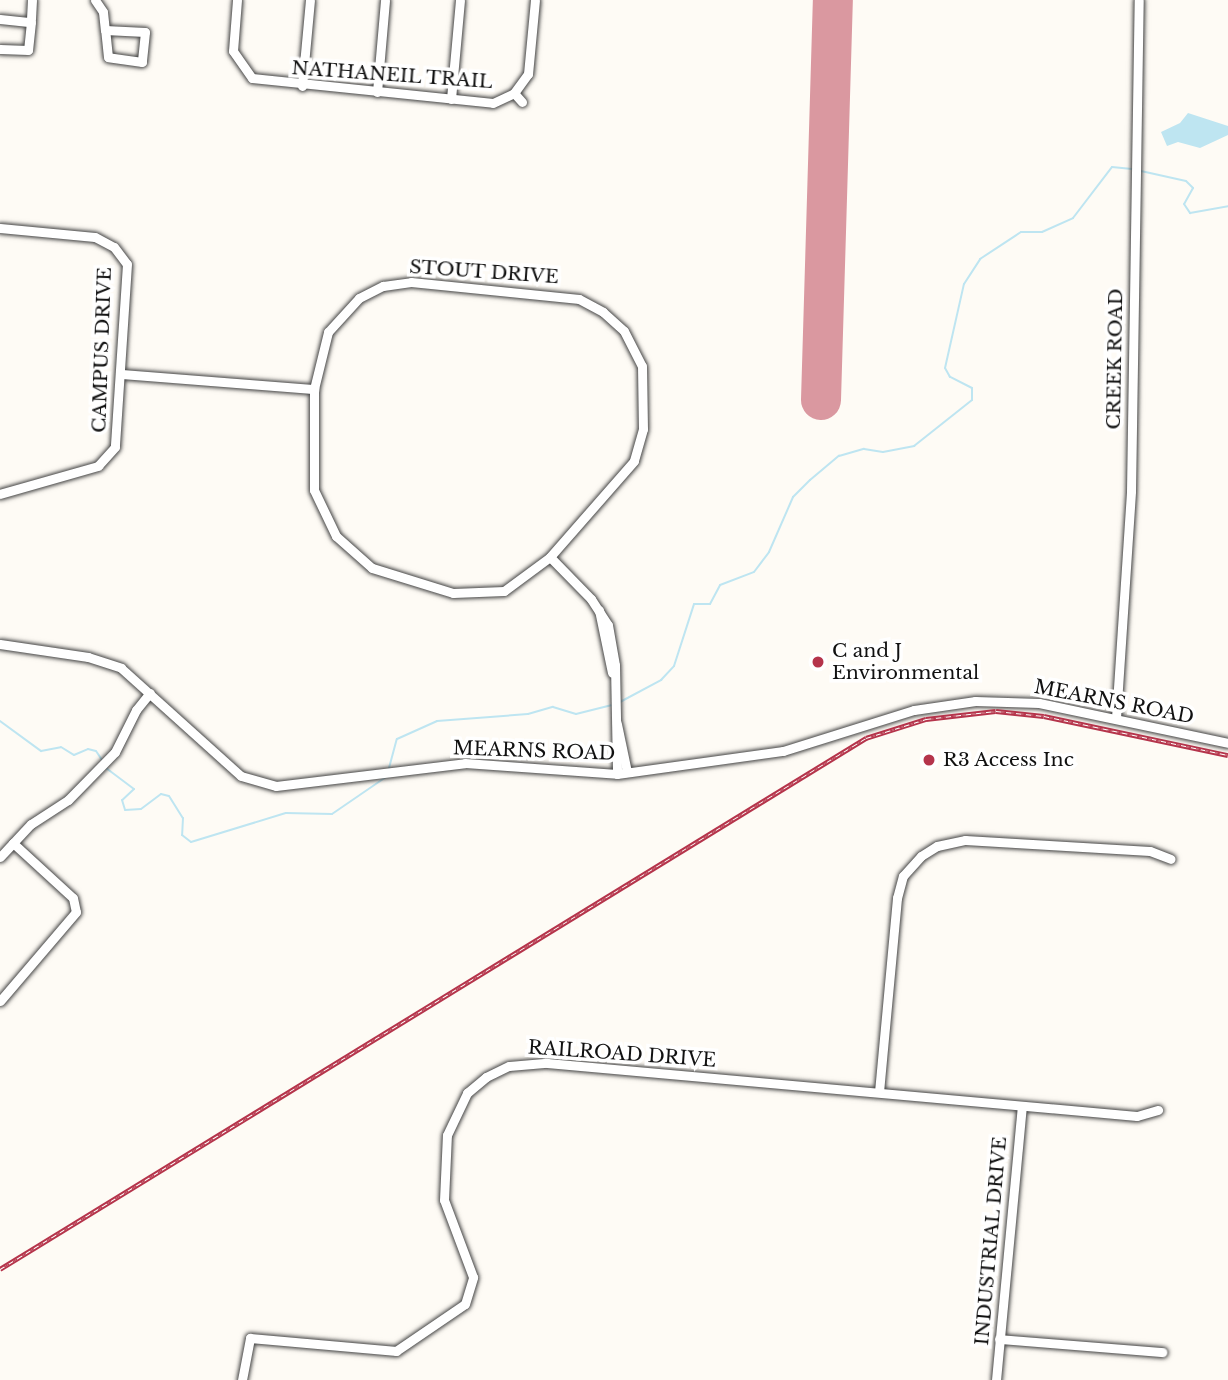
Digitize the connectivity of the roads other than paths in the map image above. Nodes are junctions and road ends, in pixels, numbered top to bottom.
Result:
1 (32, 0) edge
2 (95, 0) edge
3 (237, 0) edge
4 (310, 0) edge
5 (385, 0) edge
6 (460, 0) edge
7 (535, 0) edge
8 (1139, 0) edge
9 (0, 19) edge
10 (31, 19) junction
11 (105, 30) junction
12 (0, 49) edge
13 (302, 86) junction
14 (377, 92) junction
15 (514, 93) junction
16 (451, 99) junction
17 (522, 102) dead end
18 (0, 228) edge
19 (122, 374) junction
20 (314, 389) junction
21 (0, 494) edge
22 (550, 558) junction
23 (0, 644) edge
24 (150, 693) junction
25 (1116, 719) junction
26 (1228, 743) edge
27 (622, 773) junction
28 (13, 843) junction
29 (0, 857) edge
30 (1171, 859) dead end
31 (0, 1002) edge
32 (879, 1092) junction
33 (1022, 1106) junction
34 (1158, 1110) dead end
35 (999, 1339) junction
36 (1162, 1352) dead end
37 (242, 1380) edge
38 (996, 1380) edge

1 - 10 street
2 - 11 street
3 - 13 street, NATHANEIL TRAIL
4 - 13 street
5 - 14 street
6 - 16 street
7 - 15 street, NATHANEIL TRAIL
8 - 25 street, CREEK ROAD
9 - 10 street
10 - 12 street
11 - 11 street
13 - 14 street, NATHANEIL TRAIL
14 - 16 street, NATHANEIL TRAIL
15 - 16 street, NATHANEIL TRAIL
15 - 17 street
18 - 19 street, CAMPUS DRIVE
19 - 20 street
19 - 21 street, CAMPUS DRIVE
20 - 22 street, STOUT DRIVE
20 - 22 street, STOUT DRIVE
22 - 27 street
23 - 24 street, MEARNS ROAD
24 - 27 street, MEARNS ROAD
24 - 28 street
25 - 26 street, MEARNS ROAD
25 - 27 street, MEARNS ROAD
28 - 29 street
28 - 31 street
30 - 32 street
32 - 33 street, RAILROAD DRIVE
32 - 37 street, RAILROAD DRIVE
33 - 34 street, RAILROAD DRIVE
33 - 35 street, INDUSTRIAL DRIVE
35 - 36 street
35 - 38 street, INDUSTRIAL DRIVE

